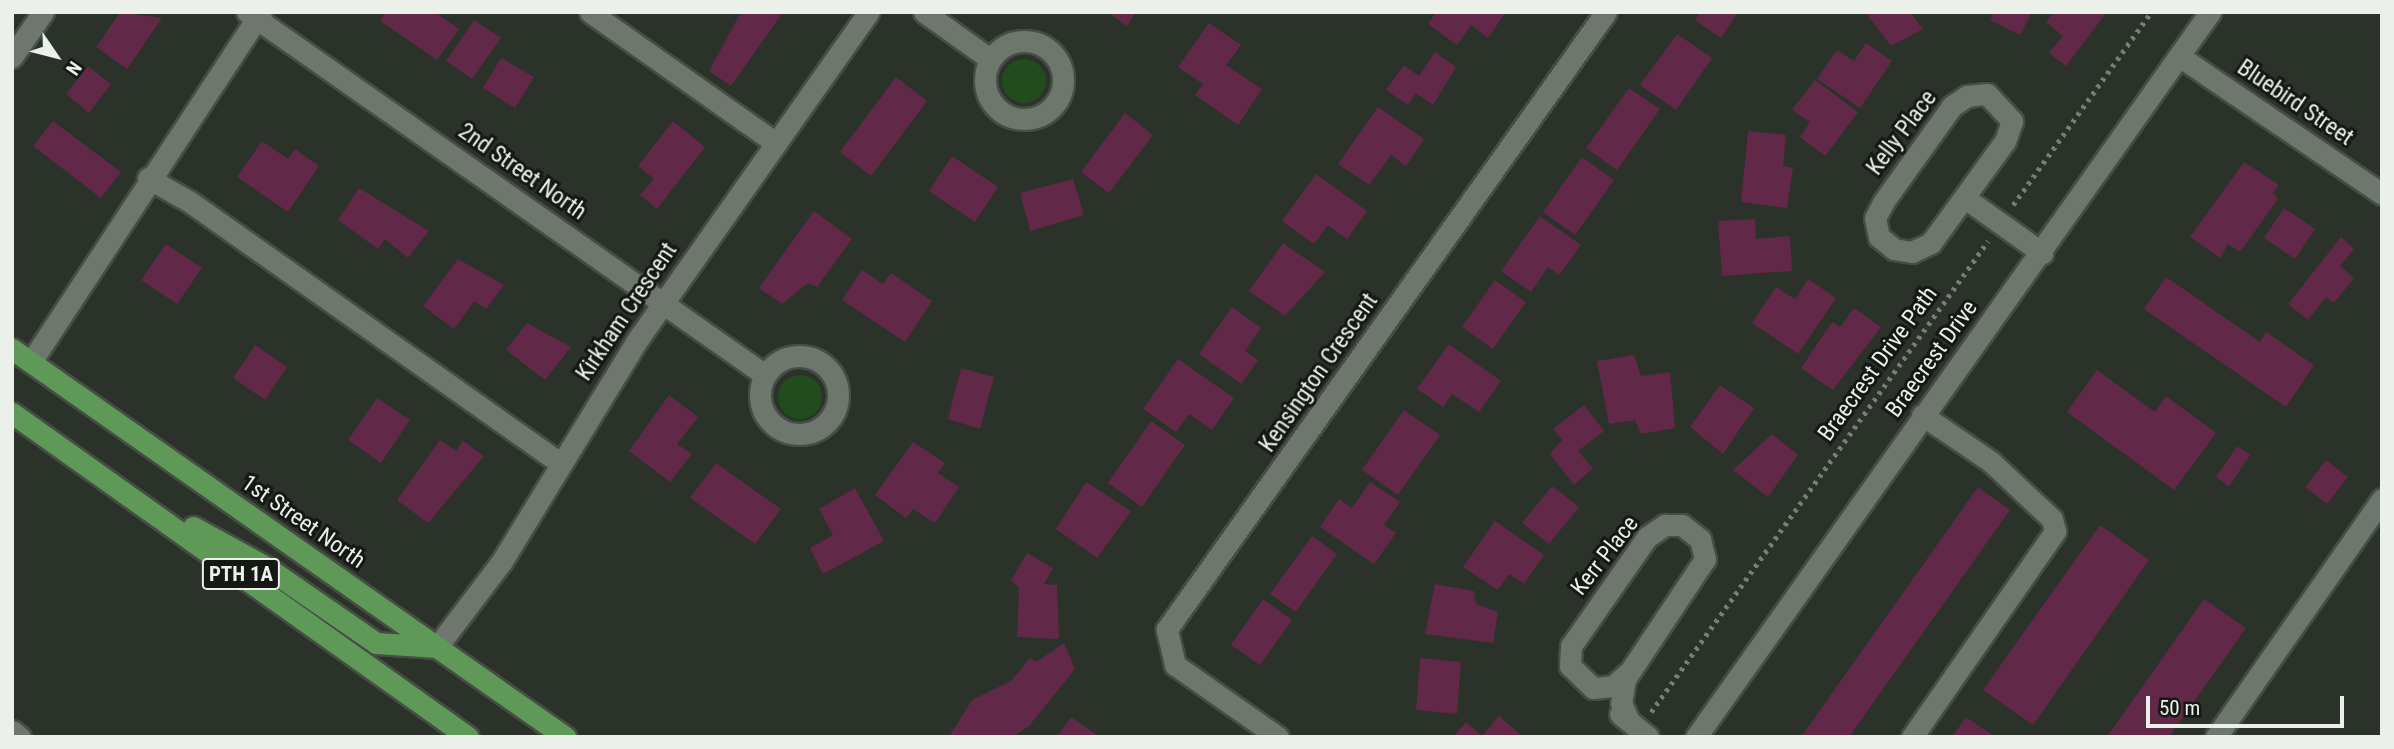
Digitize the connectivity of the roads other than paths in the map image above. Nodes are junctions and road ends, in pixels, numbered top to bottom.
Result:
1 (43, 12) edge
2 (590, 12) edge
3 (869, 12) edge
4 (924, 12) edge
5 (1606, 12) edge
6 (2210, 12) edge
7 (255, 14) edge
8 (2179, 56) junction
9 (12, 57) edge
10 (990, 59) dead end
11 (776, 143) junction
12 (148, 178) junction
13 (2378, 184) edge
14 (1965, 198) junction
15 (2042, 253) junction
16 (663, 303) junction
17 (12, 349) edge
18 (31, 362) junction
19 (765, 375) dead end
20 (12, 413) edge
21 (1923, 415) junction
22 (561, 464) junction
23 (2382, 499) edge
24 (140, 502) junction
25 (437, 647) junction
26 (1628, 673) junction
27 (1584, 683) junction
28 (1638, 729) edge
29 (12, 731) edge
30 (20, 737) edge
31 (468, 737) edge
32 (565, 737) edge
33 (1278, 737) edge
34 (1696, 737) edge
35 (1912, 737) edge
36 (2216, 737) edge

1 - 9 street
2 - 11 street
3 - 11 street, Kirkham Crescent
4 - 10 street
5 - 33 street, Kensington Crescent
6 - 8 street, Braecrest Drive
7 - 12 street
7 - 16 street, 2nd Street North
8 - 13 street, Bluebird Street
8 - 15 street, Braecrest Drive
11 - 16 street, Kirkham Crescent
12 - 18 street
12 - 22 street
14 - 14 street, Kelly Place
14 - 15 street
15 - 21 street, Braecrest Drive
16 - 19 street, 2nd Street North
16 - 22 street, Kirkham Crescent
17 - 18 main road, 1st Street North / PTH 1A
18 - 25 main road, 1st Street North / PTH 1A
20 - 24 main road, PTH 1A
21 - 34 street, Braecrest Drive
21 - 35 street
22 - 25 street, Kirkham Crescent
23 - 36 street
24 - 25 main road
24 - 31 main road, PTH 1A
25 - 32 main road, 1st Street North / PTH 1A
26 - 27 street, Kerr Place
26 - 27 street, Kerr Place
26 - 28 street, Kerr Place
27 - 28 street, Kerr Place
29 - 30 street

